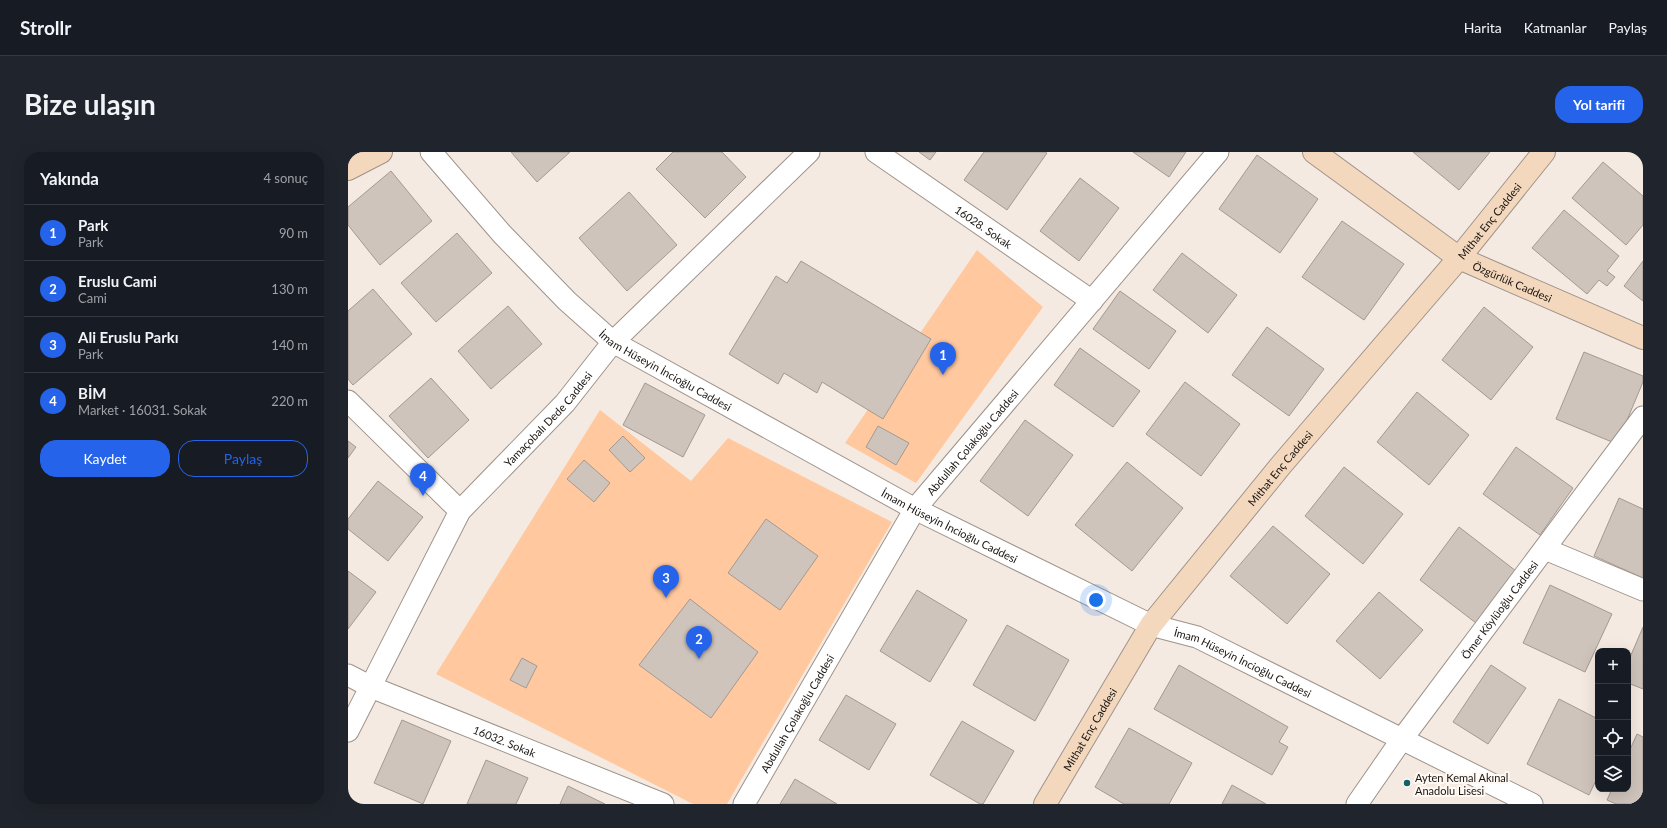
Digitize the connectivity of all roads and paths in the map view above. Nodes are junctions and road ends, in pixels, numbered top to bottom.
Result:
1 (381, 152) edge
2 (431, 152) edge
3 (809, 152) edge
4 (876, 152) edge
5 (1218, 152) edge
6 (1314, 152) edge
7 (1544, 152) edge
8 (348, 169) edge
9 (1459, 258) junction
10 (1092, 301) junction
11 (1643, 338) edge
12 (613, 342) junction
13 (348, 402) edge
14 (1643, 417) edge
15 (915, 509) junction
16 (460, 512) junction
17 (1545, 549) junction
18 (1643, 590) edge
19 (1151, 625) junction
20 (348, 675) edge
21 (371, 686) junction
22 (348, 731) edge
23 (1402, 739) junction
24 (663, 804) edge
25 (744, 804) edge
26 (1045, 804) edge
27 (1357, 804) edge
28 (1532, 804) edge

1 - 8 street
2 - 12 street, İmam Hüseyin İncioğlu Caddesi
3 - 12 street, Yamaçobalı Dede Caddesi
4 - 10 street, 16028. Sokak
5 - 10 street, Abdullah Çolakoğlu Caddesi
6 - 9 street, Özgürlük Caddesi
7 - 9 street, Mithat Enç Caddesi
9 - 11 street, Özgürlük Caddesi
9 - 19 street, Mithat Enç Caddesi
10 - 15 street, Abdullah Çolakoğlu Caddesi
12 - 15 street, İmam Hüseyin İncioğlu Caddesi
12 - 16 street, Yamaçobalı Dede Caddesi
13 - 16 street
14 - 17 street, Ömer Köylüoğlu Caddesi
15 - 19 street, İmam Hüseyin İncioğlu Caddesi
15 - 25 street, Abdullah Çolakoğlu Caddesi
16 - 21 street, Yamaçobalı Dede Caddesi
17 - 18 street
17 - 23 street, Ömer Köylüoğlu Caddesi
19 - 23 street, İmam Hüseyin İncioğlu Caddesi
19 - 26 street, Mithat Enç Caddesi
20 - 21 street, 16032. Sokak
21 - 22 street, Yamaçobalı Dede Caddesi
21 - 24 street, 16032. Sokak
23 - 27 street, Ömer Köylüoğlu Caddesi
23 - 28 street, İmam Hüseyin İncioğlu Caddesi

